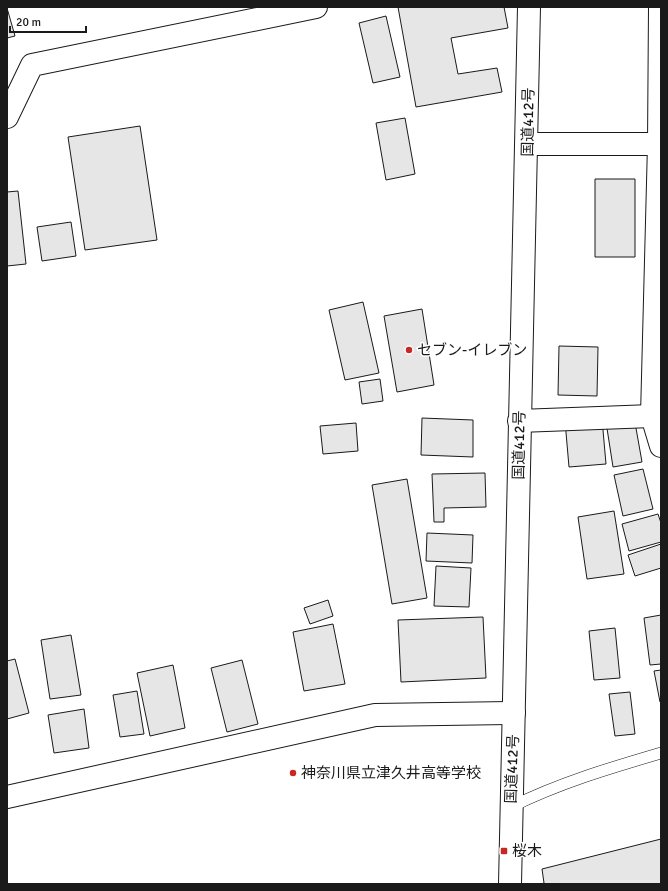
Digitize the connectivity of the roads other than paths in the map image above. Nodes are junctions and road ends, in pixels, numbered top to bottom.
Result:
1 (316, 7) edge
2 (529, 7) edge
3 (660, 7) edge
4 (7, 117) edge
5 (528, 144) junction
6 (660, 144) edge
7 (652, 416) junction
8 (519, 421) junction
9 (661, 446) edge
10 (514, 713) junction
11 (661, 753) edge
12 (7, 797) edge
13 (511, 807) junction
14 (510, 884) edge

1 - 4 main road
2 - 5 main road, 国道412号
3 - 6 main road
5 - 6 main road
5 - 8 main road, 国道412号
6 - 7 main road
7 - 8 main road
7 - 9 main road
8 - 10 main road, 国道412号
10 - 12 main road
10 - 13 main road, 国道412号
11 - 13 lane
13 - 14 main road, 国道412号

